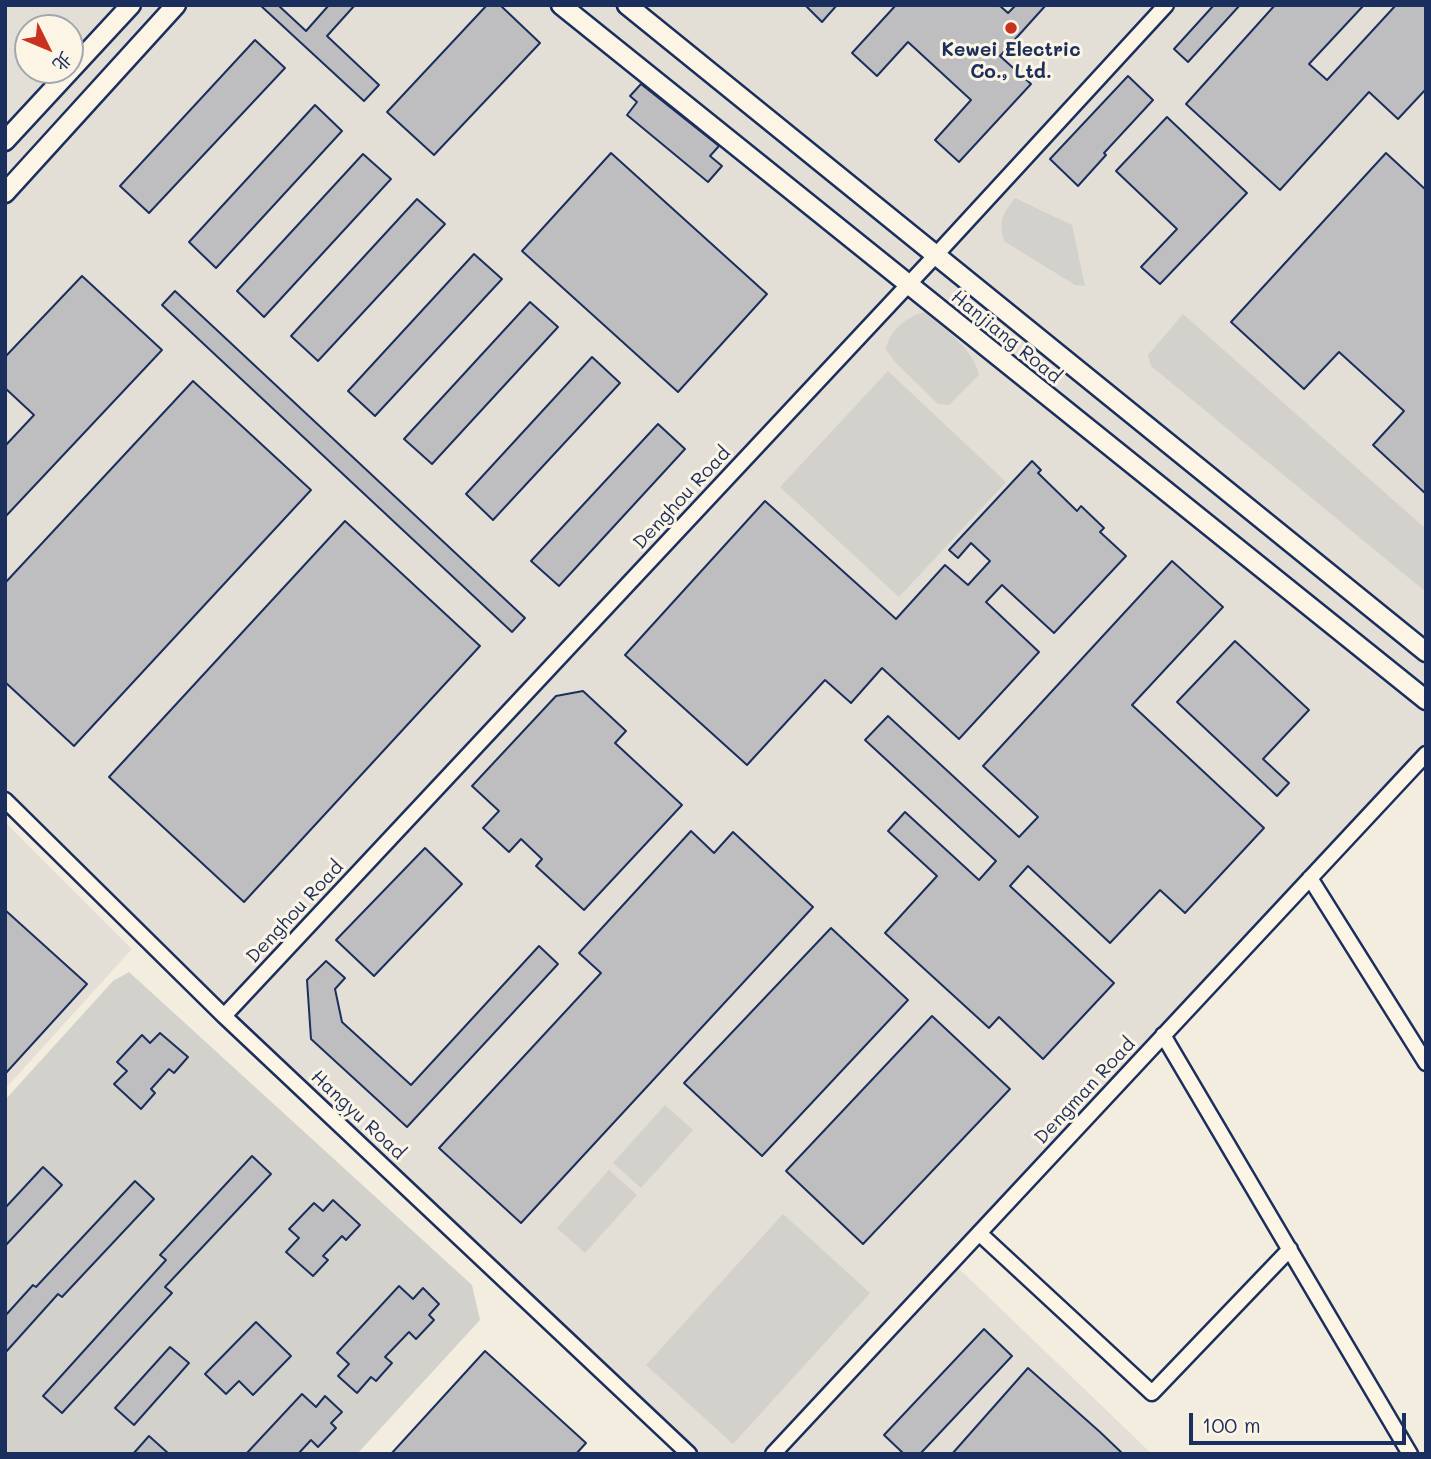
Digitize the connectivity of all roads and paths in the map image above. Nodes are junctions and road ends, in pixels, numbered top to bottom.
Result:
1 (131, 5) edge
2 (176, 5) edge
3 (561, 5) edge
4 (626, 5) edge
5 (1166, 5) edge
6 (5, 141) edge
7 (5, 193) edge
8 (935, 256) junction
9 (908, 285) junction
10 (1426, 652) edge
11 (1426, 700) edge
12 (1426, 754) edge
13 (5, 800) edge
14 (1310, 878) junction
15 (224, 1016) junction
16 (1163, 1035) junction
17 (1426, 1063) edge
18 (979, 1233) junction
19 (1290, 1249) junction
20 (689, 1454) edge
21 (773, 1454) edge
22 (1410, 1454) edge

1 - 6 main road
2 - 7 main road
3 - 9 main road, Hanjiang Road
4 - 8 main road, Hanjiang Road
5 - 8 street, Denghou Road
8 - 9 street, Denghou Road
8 - 10 main road, Hanjiang Road
9 - 11 main road, Hanjiang Road
9 - 15 street, Denghou Road
12 - 14 street, Dengman Road
13 - 15 street, Hangyu Road
14 - 16 street, Dengman Road
14 - 17 street
15 - 20 street, Hangyu Road
16 - 18 street, Dengman Road
16 - 19 street
18 - 19 street
18 - 21 street, Dengman Road
19 - 22 street

